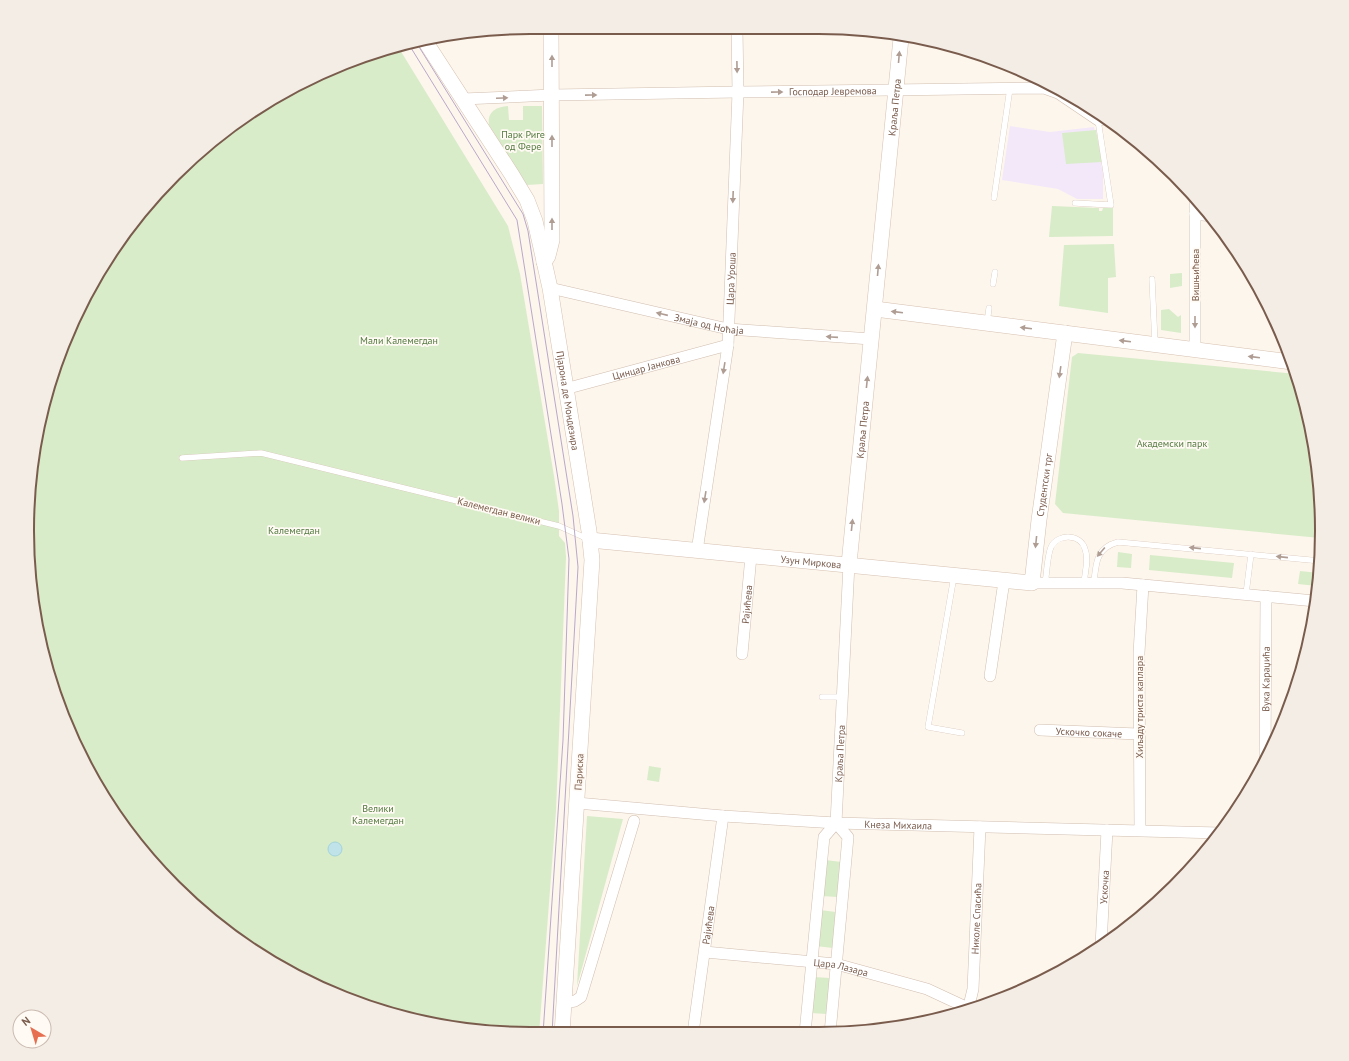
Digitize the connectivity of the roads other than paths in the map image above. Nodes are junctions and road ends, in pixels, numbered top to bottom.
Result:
1 (552, 34) edge
2 (737, 34) edge
3 (901, 41) edge
4 (428, 45) edge
5 (1010, 88) junction
6 (1043, 88) edge
7 (896, 90) junction
8 (738, 92) junction
9 (552, 95) junction
10 (464, 100) junction
11 (1101, 123) edge
12 (994, 198) dead end
13 (1075, 203) dead end
14 (1195, 207) edge
15 (1195, 214) junction
16 (1201, 215) edge
17 (544, 262) junction
18 (995, 272) dead end
19 (1152, 279) dead end
20 (993, 284) dead end
21 (550, 288) junction
22 (989, 308) dead end
23 (875, 309) junction
24 (987, 323) junction
25 (728, 329) junction
26 (1065, 333) junction
27 (871, 340) junction
28 (728, 345) junction
29 (1155, 345) junction
30 (1196, 350) junction
31 (1285, 361) edge
32 (565, 388) junction
33 (182, 458) dead end
34 (590, 540) junction
35 (697, 551) junction
36 (1250, 554) junction
37 (751, 556) junction
38 (1314, 560) edge
39 (849, 564) junction
40 (954, 575) junction
41 (1004, 581) junction
42 (1089, 582) junction
43 (1038, 583) junction
44 (1143, 585) junction
45 (1246, 594) junction
46 (1266, 596) junction
47 (1310, 600) edge
48 (742, 654) dead end
49 (990, 676) dead end
50 (822, 697) dead end
51 (843, 697) junction
52 (1040, 730) dead end
53 (962, 734) dead end
54 (1138, 734) junction
55 (1265, 748) edge
56 (577, 803) junction
57 (723, 816) junction
58 (634, 821) dead end
59 (836, 823) junction
60 (980, 827) junction
61 (1107, 830) junction
62 (1140, 830) junction
63 (1212, 833) edge
64 (1101, 938) edge
65 (705, 952) junction
66 (812, 962) junction
67 (836, 964) junction
68 (970, 1003) edge
69 (564, 1004) junction
70 (962, 1006) edge
71 (562, 1027) edge
72 (694, 1027) edge
73 (806, 1027) edge
74 (831, 1027) edge

9 -> 1 street
2 -> 8 street, Цара Уроша
7 -> 3 street, Краља Петра
4 - 10 street, Пјарона де Мондезира
5 - 6 street, Господар Јевремова
5 - 7 street, Господар Јевремова
5 - 12 lane
8 -> 7 street, Господар Јевремова
23 -> 7 street, Краља Петра
9 -> 8 street, Господар Јевремова
8 -> 25 street, Цара Уроша
10 -> 9 street
17 -> 9 street
10 - 17 street, Пјарона де Мондезира
11 - 13 lane
14 - 15 street, Вишњићева
15 - 16 street
15 -> 30 street, Вишњићева
17 - 21 street, Пјарона де Мондезира
18 - 20 lane
19 - 29 lane
25 -> 21 street, Змаја од Ноћаја
21 - 32 street, Пјарона де Мондезира
22 - 24 lane
24 -> 23 street
23 - 27 street, Краља Петра
26 -> 24 street
27 -> 25 street, Змаја од Ноћаја
25 - 28 street, Цара Уроша
29 -> 26 street
26 -> 43 street, Студентски трг
39 -> 27 street, Краља Петра
28 - 32 street, Цинцар Јанкова
28 -> 35 street, Цара Уроша
29 - 30 street
31 -> 30 street
32 - 34 street, Пјарона де Мондезира
33 - 34 lane, Калемегдан велики
34 - 35 street, Узун Миркова
34 - 56 street, Париска
35 - 37 street, Узун Миркова
38 -> 36 lane
36 -> 42 lane
36 - 45 lane
37 - 39 street, Узун Миркова
37 - 48 street, Рајићева
39 - 40 street, Узун Миркова
39 - 51 street, Краља Петра
40 - 41 street, Узун Миркова
40 - 53 lane
41 - 43 street, Узун Миркова
41 - 49 street
42 - 43 street
42 - 43 lane
42 - 44 street
44 - 45 street
44 - 54 street, Хиљаду триста каплара
45 - 46 street
46 - 47 street
46 - 55 street, Вука Караџића
50 - 51 lane
51 - 59 street, Краља Петра
52 - 54 street, Ускочко сокаче
54 - 62 street, Хиљаду триста каплара
56 - 57 street, Кнеза Михаила
56 - 69 street, Париска
57 - 59 street, Кнеза Михаила
57 - 65 street, Рајићева
58 - 69 street
59 - 60 street, Кнеза Михаила
59 - 66 street
59 - 67 street
60 - 61 street, Кнеза Михаила
60 - 68 street, Николе Спасића
61 - 62 street, Кнеза Михаила
61 - 64 street, Ускочка
62 - 63 street, Кнеза Михаила
65 - 66 street, Цара Лазара
65 - 72 street, Рајићева
66 - 67 street, Цара Лазара
66 - 73 street
67 - 70 street, Цара Лазара
67 - 74 street
69 - 71 street, Париска

